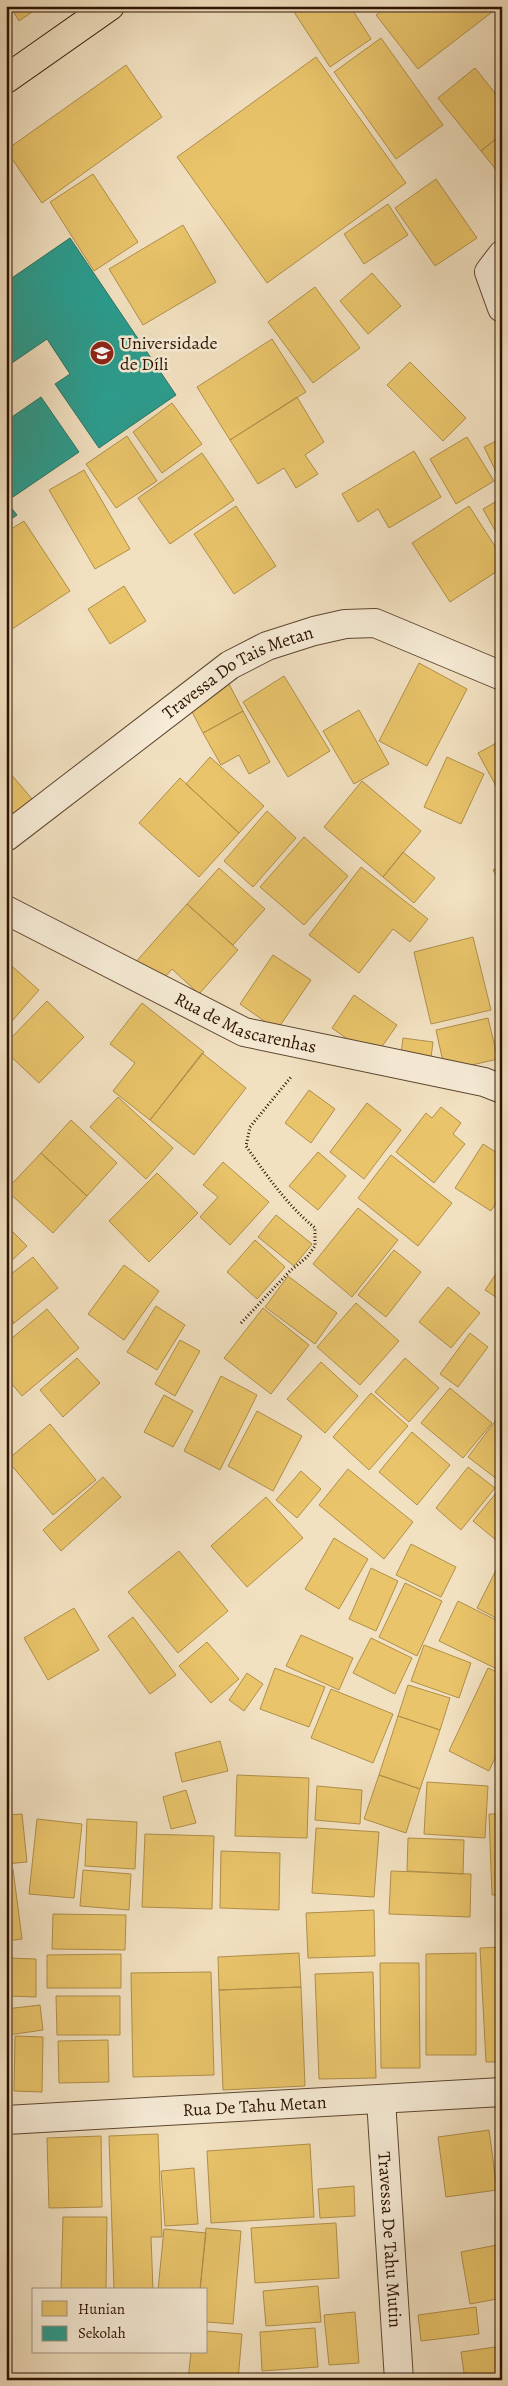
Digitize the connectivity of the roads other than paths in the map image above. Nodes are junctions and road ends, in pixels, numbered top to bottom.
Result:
1 (110, 6) edge
2 (6, 79) edge
3 (502, 255) edge
4 (502, 308) edge
5 (502, 676) edge
6 (6, 837) edge
7 (6, 910) edge
8 (502, 1089) edge
9 (502, 2092) edge
10 (381, 2100) junction
11 (6, 2120) edge
12 (399, 2380) edge

1 - 2 main road
3 - 4 street
5 - 6 street, Travessa Do Tais Metan
7 - 8 street, Rua de Mascarenhas
9 - 10 street, Rua De Tahu Metan
10 - 11 street, Rua De Tahu Metan
10 - 12 street, Travessa De Tahu Mutin

